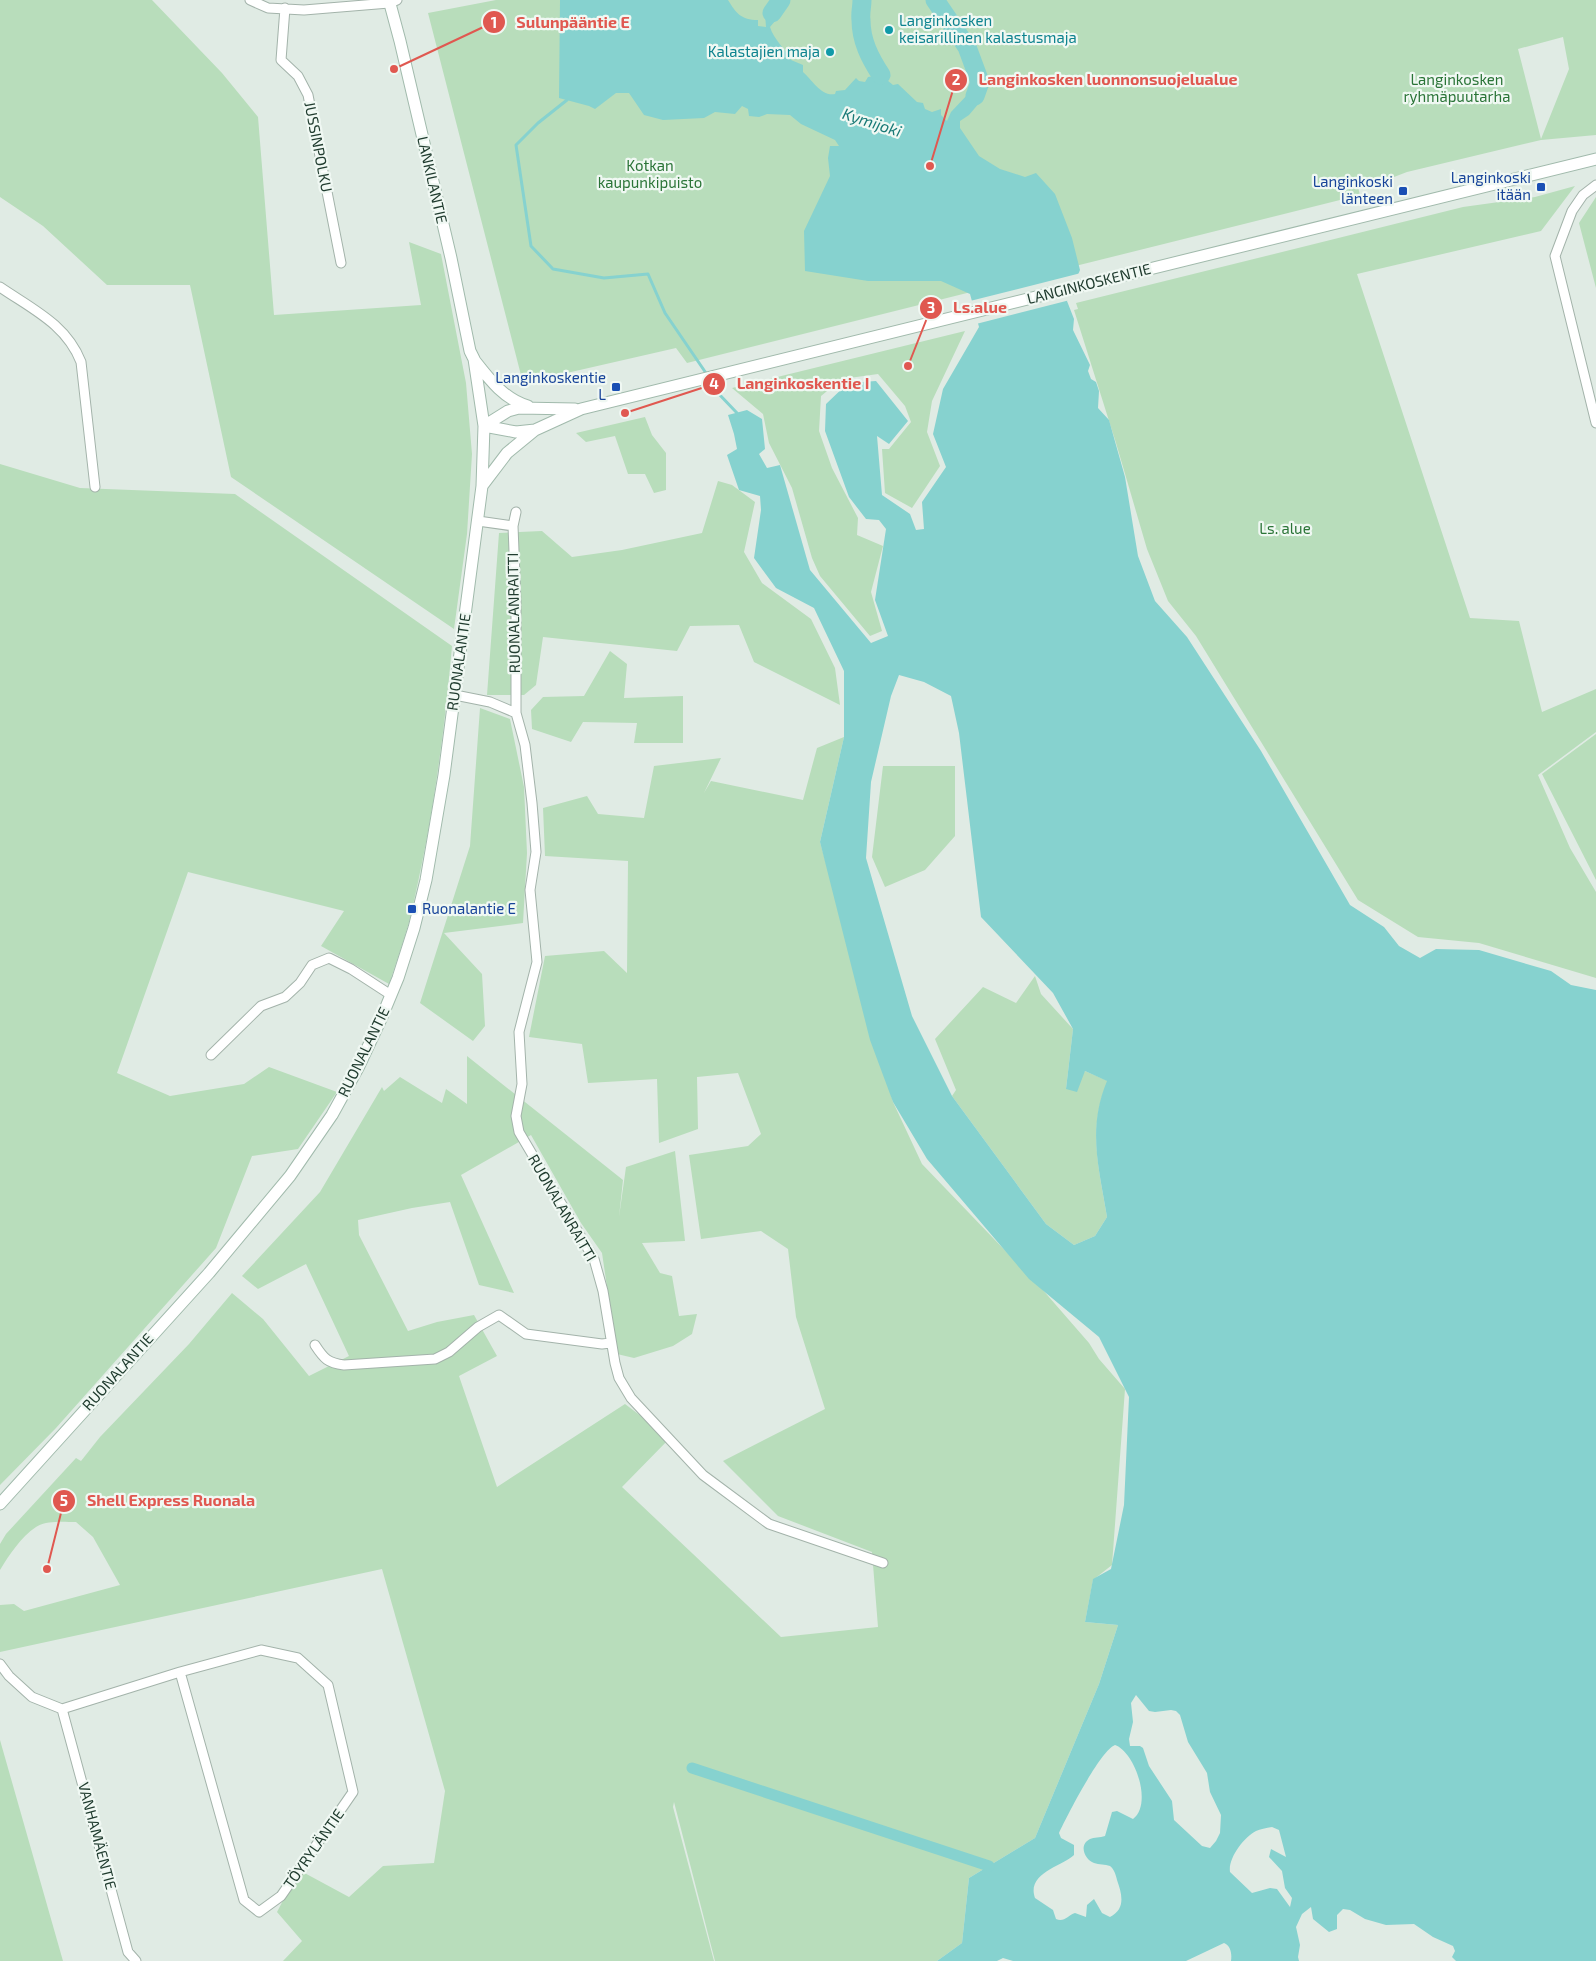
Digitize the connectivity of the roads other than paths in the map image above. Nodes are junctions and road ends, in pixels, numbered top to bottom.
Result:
1 (250, 0) edge
2 (392, 1) edge
3 (285, 8) junction
4 (1596, 159) edge
5 (1596, 186) edge
6 (341, 263) dead end
7 (0, 287) edge
8 (474, 360) junction
9 (539, 409) junction
10 (581, 409) junction
11 (1596, 422) edge
12 (484, 426) junction
13 (535, 430) junction
14 (482, 486) junction
15 (95, 487) dead end
16 (516, 512) dead end
17 (478, 521) junction
18 (513, 526) junction
19 (455, 695) junction
20 (516, 713) junction
21 (392, 995) junction
22 (211, 1055) dead end
23 (610, 1343) junction
24 (315, 1346) dead end
25 (0, 1504) edge
26 (883, 1563) dead end
27 (0, 1664) edge
28 (180, 1672) junction
29 (62, 1709) junction
30 (136, 1961) edge

1 - 3 street
2 - 3 street
2 - 8 street, LANKILANTIE
3 - 6 street, JUSSINPOLKU
4 - 10 street, LANGINKOSKENTIE
5 - 11 street
7 - 15 street
8 - 9 street, LANKILANTIE
8 - 12 street, LANKILANTIE
9 - 10 street, LANGINKOSKENTIE
9 - 12 street, LANGINKOSKENTIE
10 - 13 street, LANGINKOSKENTIE
12 - 13 street, LANGINKOSKENTIE
12 - 14 street, RUONALANTIE
13 - 14 street
14 - 17 street, RUONALANTIE
16 - 18 street, RUONALANRAITTI
17 - 18 street
17 - 19 street, RUONALANTIE
18 - 20 street, RUONALANRAITTI
19 - 20 street
19 - 21 street, RUONALANTIE
20 - 23 street, RUONALANRAITTI
21 - 22 street
21 - 25 street, RUONALANTIE
23 - 24 street
23 - 26 street, RUONALANRAITTI
27 - 29 street
28 - 28 street, TÖYRYLÄNTIE
28 - 29 street, TÖYRYLÄNTIE
29 - 30 street, VANHAMÄENTIE

